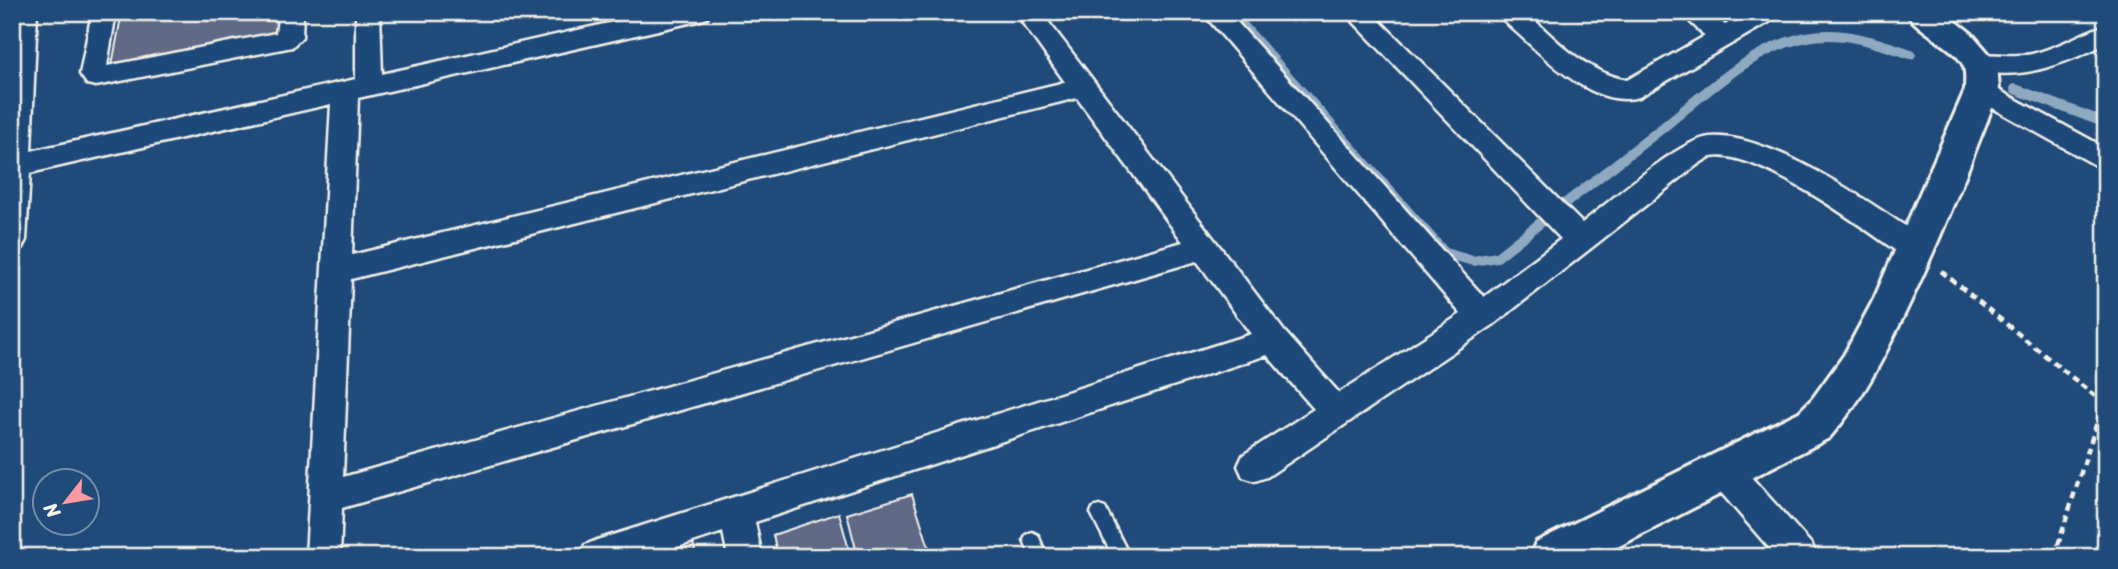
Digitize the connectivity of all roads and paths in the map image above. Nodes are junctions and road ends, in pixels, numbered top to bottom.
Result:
1 (25, 12) edge
2 (104, 12) edge
3 (290, 12) edge
4 (368, 12) edge
5 (698, 12) edge
6 (1027, 12) edge
7 (1213, 12) edge
8 (1356, 12) edge
9 (1510, 12) edge
10 (1692, 12) edge
11 (1767, 12) edge
12 (1922, 12) edge
13 (2106, 34) edge
14 (1723, 37) junction
15 (1981, 77) junction
16 (1083, 88) junction
17 (357, 90) junction
18 (2106, 161) edge
19 (17, 165) junction
20 (12, 240) edge
21 (1580, 240) junction
22 (1203, 248) junction
23 (1916, 250) junction
24 (336, 271) junction
25 (1482, 316) junction
26 (1273, 340) junction
27 (2104, 404) edge
28 (1336, 412) junction
29 (1255, 466) dead end
30 (1723, 470) junction
31 (326, 497) junction
32 (736, 512) junction
33 (1099, 513) dead end
34 (1032, 540) dead end
35 (1564, 554) edge
36 (323, 557) edge
37 (597, 557) edge
38 (745, 557) edge
39 (1039, 557) edge
40 (1122, 557) edge
41 (1800, 557) edge
42 (2060, 557) edge

1 - 19 street
2 - 3 street
4 - 17 street
5 - 17 street
6 - 16 street
7 - 25 street
8 - 21 street
9 - 14 street
10 - 14 street
11 - 14 street
12 - 15 street
13 - 15 street
15 - 18 street
15 - 23 street
16 - 22 street
16 - 24 street
17 - 19 street
17 - 24 street
19 - 20 street
21 - 23 street
21 - 25 street
22 - 26 street
22 - 31 street
23 - 27 path
23 - 30 street
24 - 31 street
25 - 28 street
26 - 28 street
26 - 32 street
27 - 42 path
28 - 29 street
30 - 35 street
30 - 41 street
31 - 36 street
32 - 37 street
32 - 38 street
33 - 40 lane
34 - 39 lane

